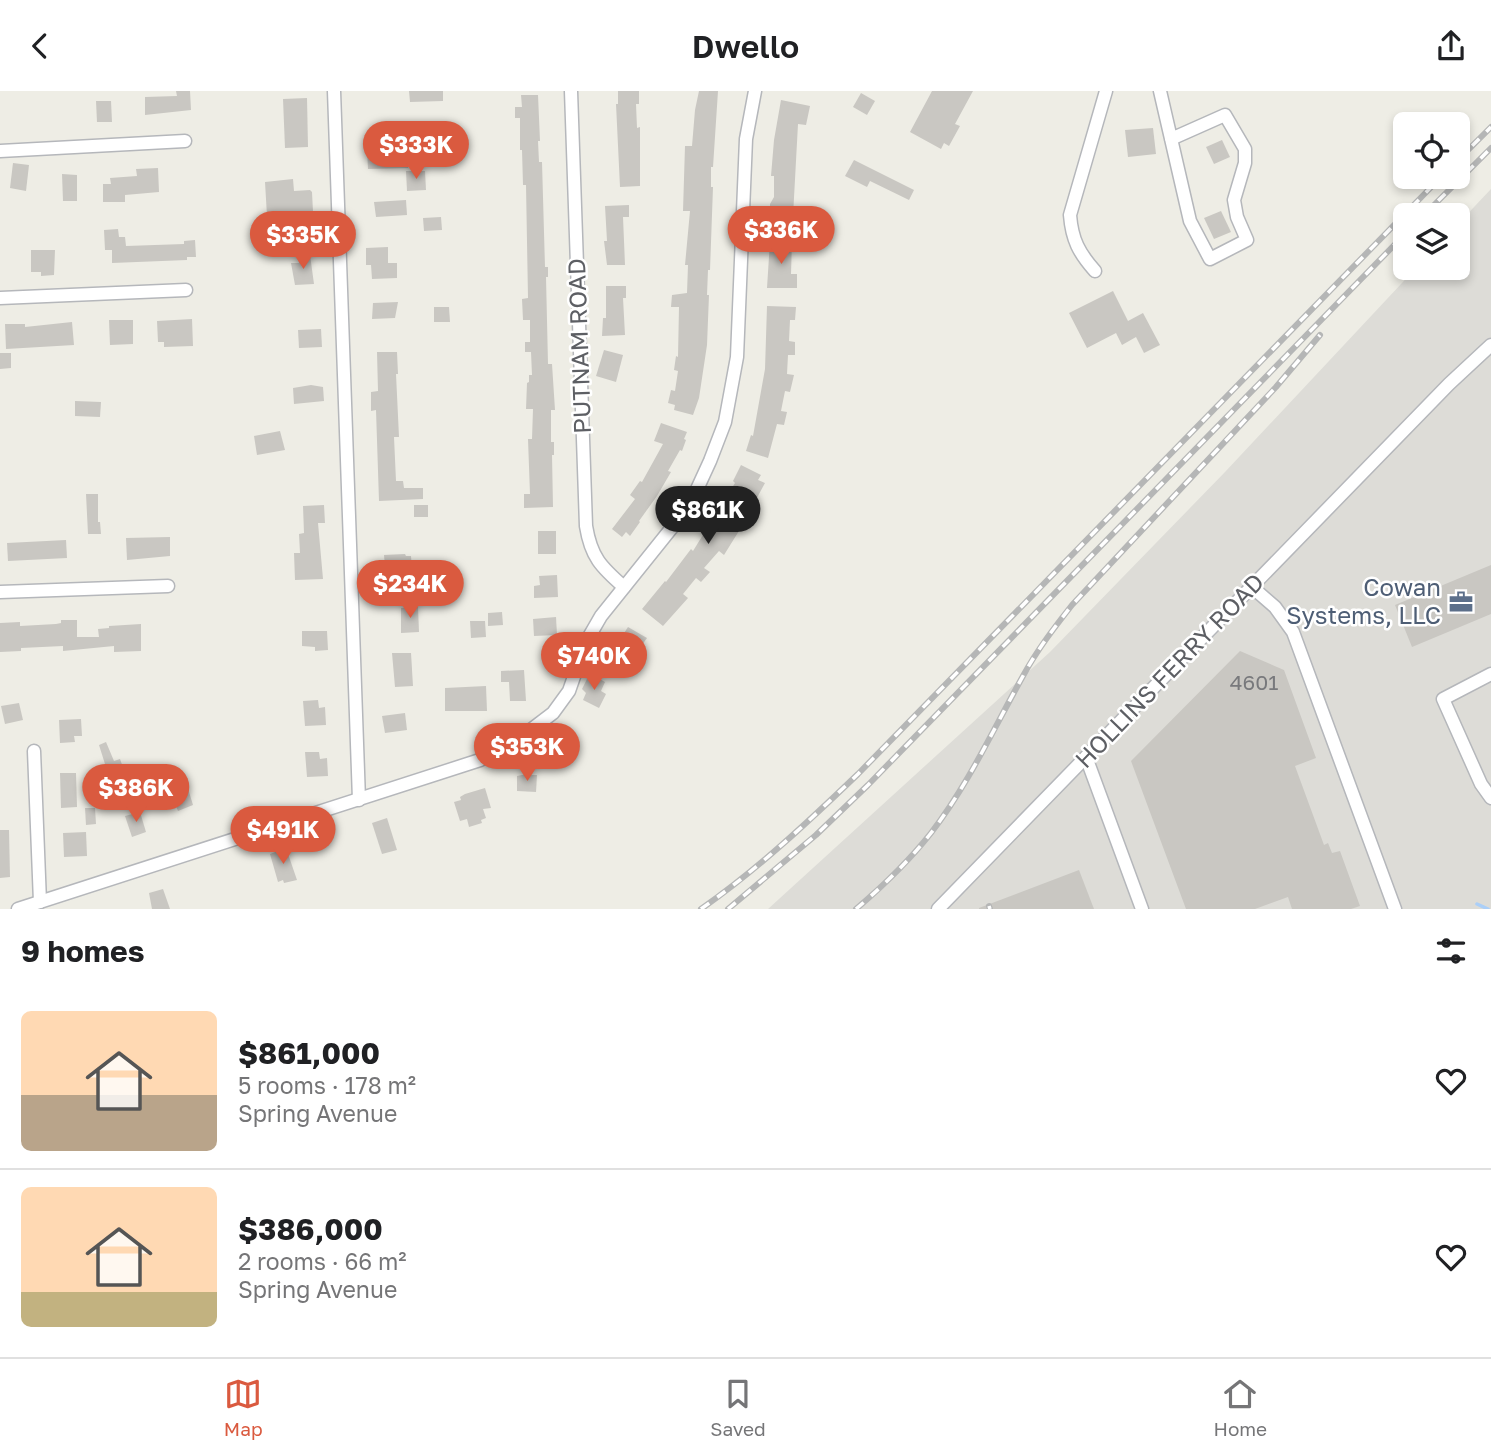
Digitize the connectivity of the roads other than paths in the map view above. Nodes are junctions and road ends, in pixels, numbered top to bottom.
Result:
1 (334, 91) edge
2 (571, 91) edge
3 (755, 91) edge
4 (1106, 91) edge
5 (1160, 91) edge
6 (1171, 138) junction
7 (185, 141) dead end
8 (0, 151) edge
9 (1095, 271) dead end
10 (186, 291) dead end
11 (0, 297) edge
12 (1491, 345) edge
13 (169, 586) dead end
14 (624, 587) junction
15 (1252, 587) junction
16 (0, 592) edge
17 (1490, 677) edge
18 (34, 751) dead end
19 (1086, 757) junction
20 (1491, 798) edge
21 (359, 800) junction
22 (40, 902) junction
23 (944, 907) edge
24 (18, 909) edge
25 (1142, 909) edge
26 (1395, 909) edge

1 - 21 street
2 - 14 street, PUTNAM ROAD
3 - 14 street
4 - 9 street
5 - 6 street
6 - 6 street
7 - 8 street
10 - 11 street
12 - 15 street, HOLLINS FERRY ROAD
13 - 16 street
14 - 21 street
15 - 19 street, HOLLINS FERRY ROAD
15 - 26 street
17 - 20 street
18 - 22 street
19 - 23 street, HOLLINS FERRY ROAD
19 - 25 street
21 - 22 street
22 - 24 street

